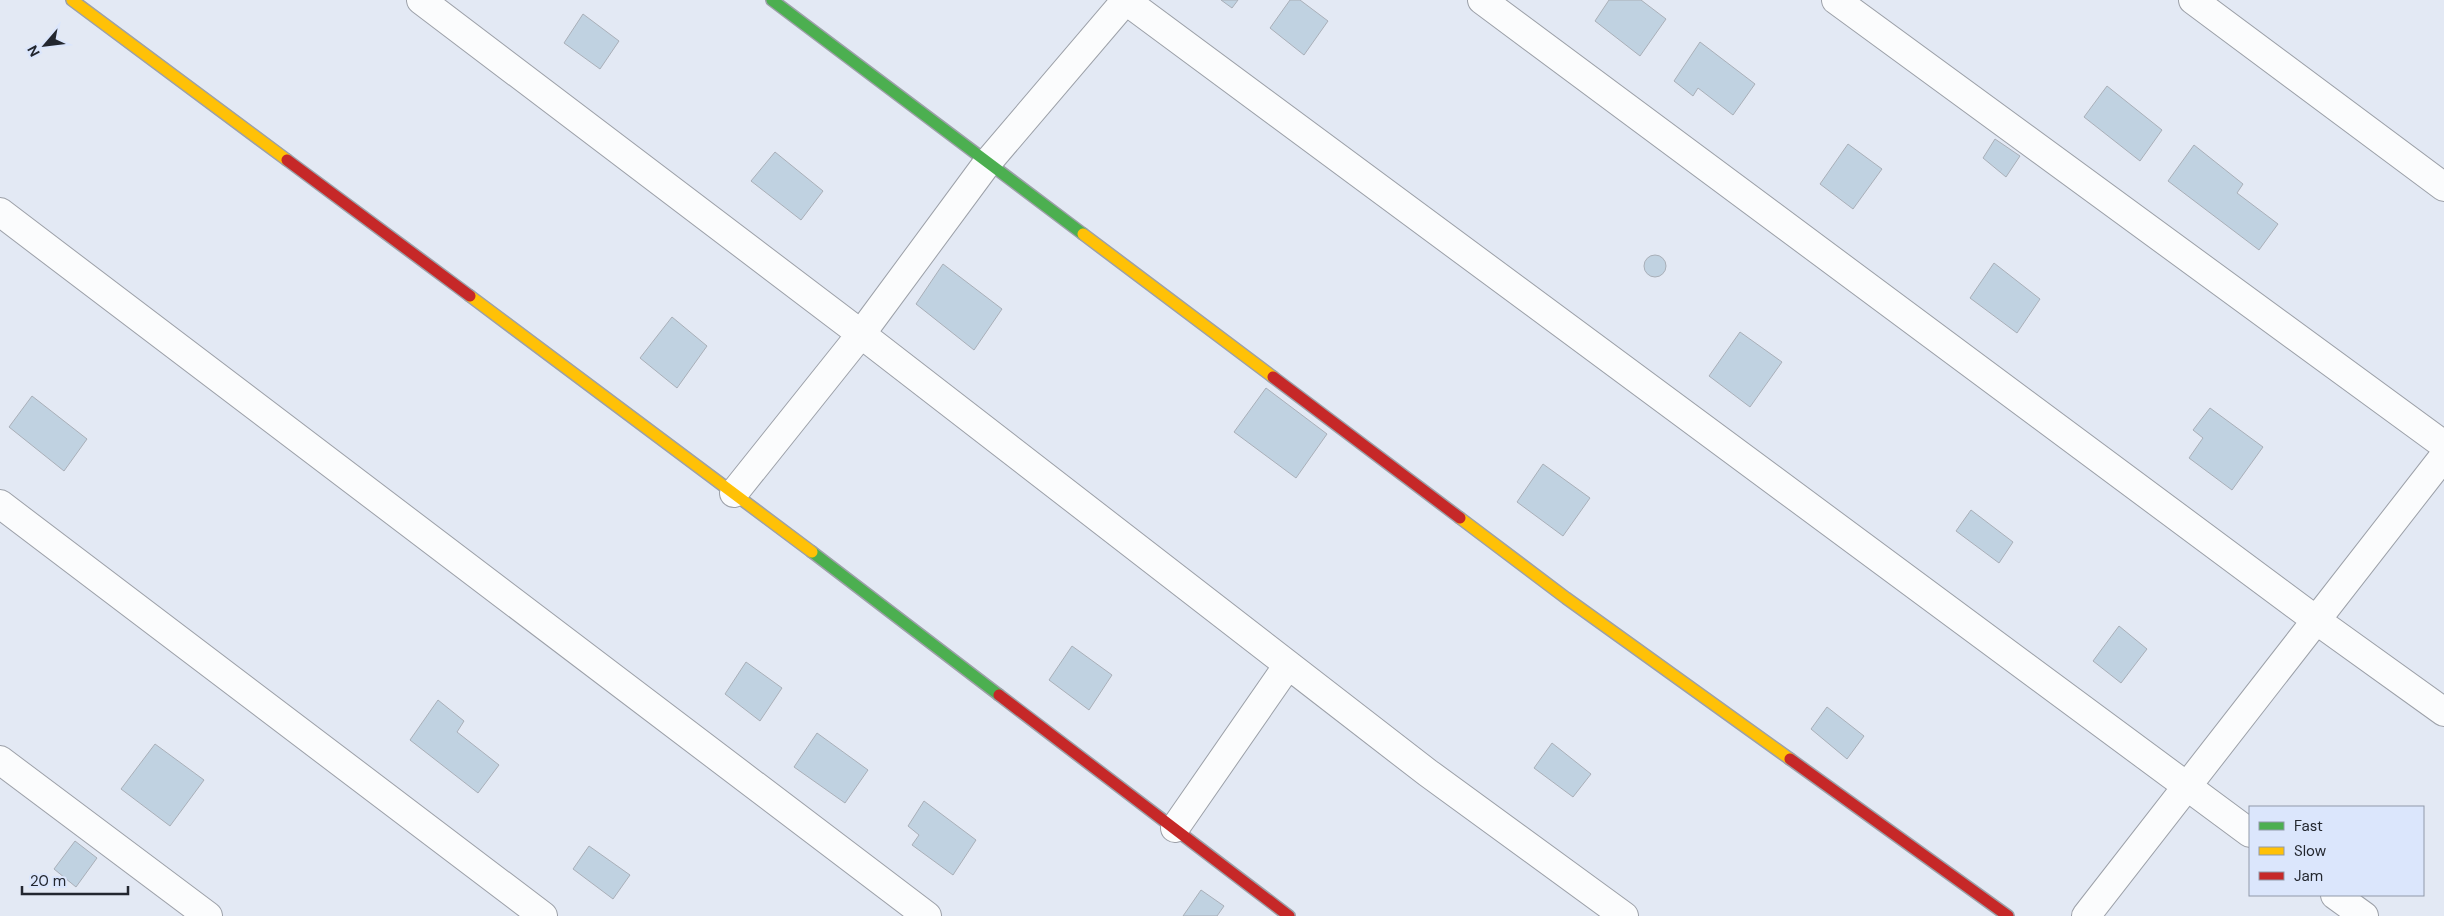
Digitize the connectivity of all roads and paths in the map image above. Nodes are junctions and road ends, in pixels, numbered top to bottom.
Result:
1 (72, 0) edge
2 (421, 0) edge
3 (772, 0) edge
4 (1126, 0) edge
5 (1482, 0) edge
6 (1836, 0) edge
7 (2193, 0) edge
8 (988, 162) junction
9 (2444, 187) edge
10 (0, 212) edge
11 (861, 334) junction
12 (2444, 445) edge
13 (2444, 456) edge
14 (734, 493) junction
15 (0, 504) edge
16 (2316, 620) junction
17 (1288, 665) junction
18 (2444, 712) edge
19 (0, 760) edge
20 (2186, 786) junction
21 (1175, 828) junction
22 (2249, 832) edge
23 (2336, 896) edge
24 (208, 916) edge
25 (544, 916) edge
26 (927, 916) edge
27 (1289, 916) edge
28 (1624, 916) edge
29 (2008, 916) edge
30 (2086, 916) edge
31 (2364, 916) edge

1 - 14 street
2 - 11 street
3 - 8 street
4 - 8 street
4 - 20 street
5 - 16 street
6 - 12 street
7 - 9 street
8 - 11 street
8 - 29 street
10 - 26 street
11 - 14 street
11 - 17 street
13 - 16 street
14 - 21 street
15 - 25 street
16 - 18 street
16 - 20 street
17 - 21 street
17 - 28 street
19 - 24 street
20 - 22 street
20 - 30 street
21 - 27 street
23 - 31 street

